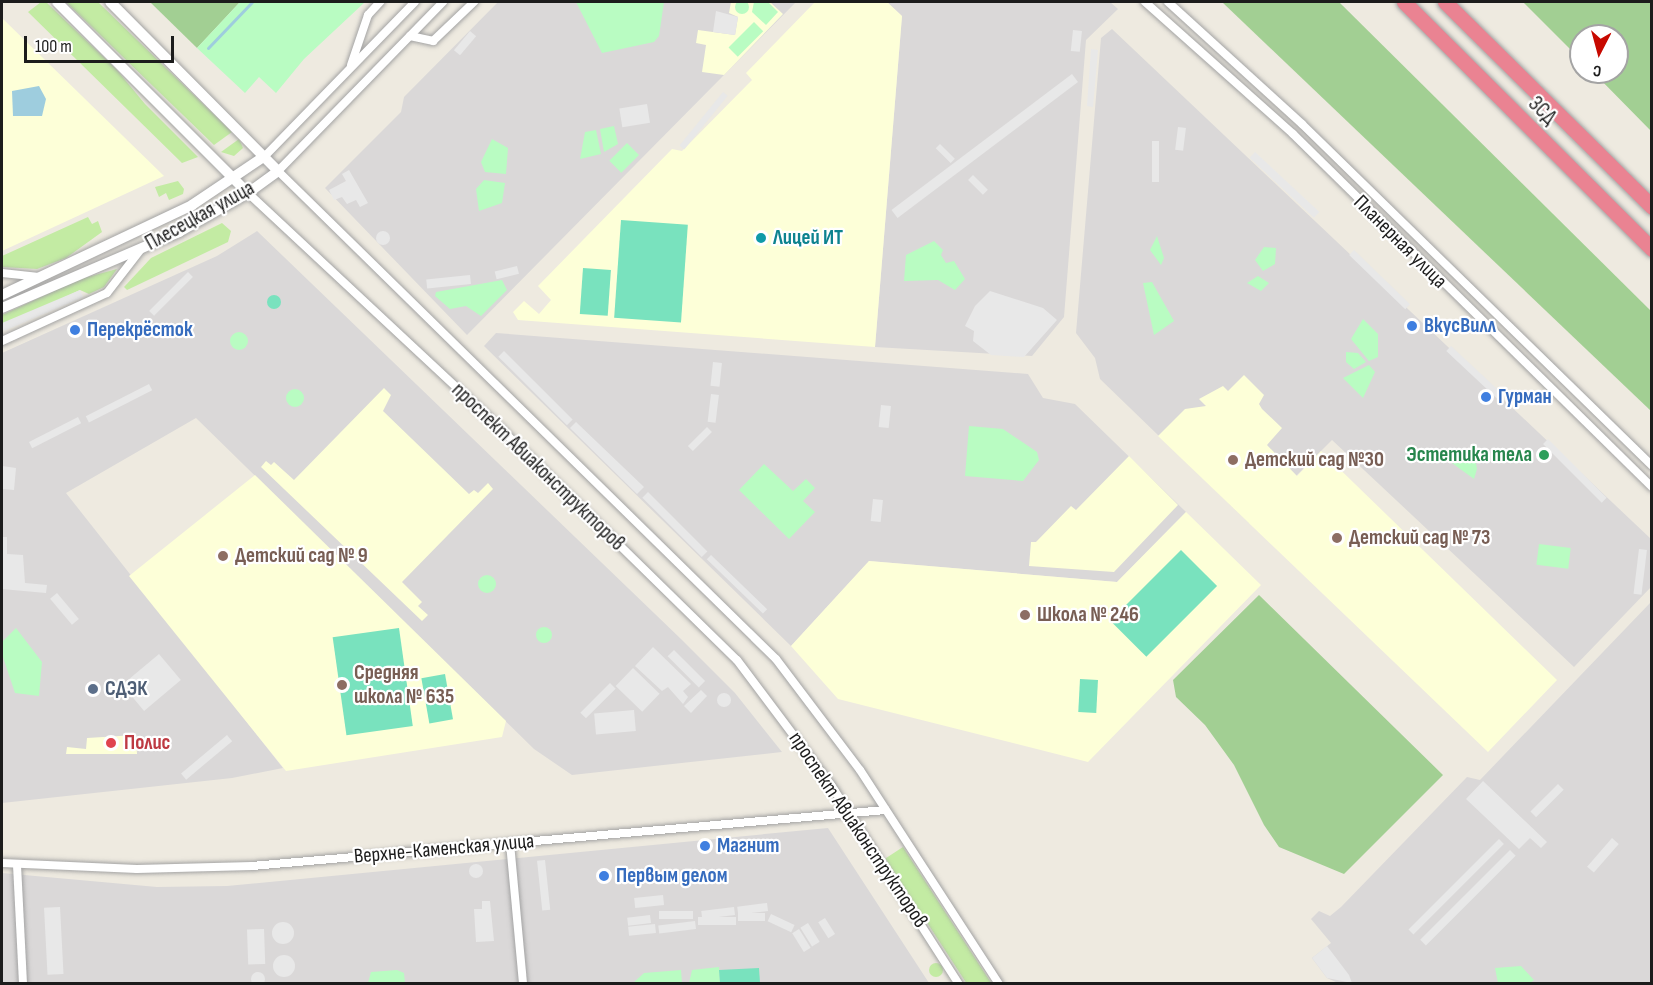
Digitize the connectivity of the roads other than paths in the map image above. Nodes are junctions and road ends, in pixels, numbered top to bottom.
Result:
1 (57, 2) edge
2 (110, 2) edge
3 (380, 2) edge
4 (415, 2) edge
5 (443, 2) edge
6 (474, 2) edge
7 (1145, 2) edge
8 (1168, 2) edge
9 (1404, 2) edge
10 (1444, 2) edge
11 (410, 36) junction
12 (350, 68) junction
13 (265, 156) junction
14 (278, 171) junction
15 (231, 178) junction
16 (248, 193) junction
17 (1652, 207) edge
18 (141, 249) junction
19 (1652, 249) edge
20 (2, 273) edge
21 (39, 278) junction
22 (2, 295) edge
23 (2, 308) edge
24 (2, 341) edge
25 (1652, 465) edge
26 (1652, 487) edge
27 (886, 810) junction
28 (848, 813) junction
29 (510, 843) junction
30 (2, 863) edge
31 (17, 864) junction
32 (23, 984) edge
33 (523, 984) edge
34 (959, 984) edge
35 (999, 984) edge

1 - 15 street, проспект Авиаконструкторов
2 - 13 street, проспект Авиаконструкторов
3 - 12 street
4 - 12 street, Плесецкая улица
5 - 11 street, Плесецкая улица
6 - 11 street
7 - 26 street, Планерная улица
8 - 25 street, Планерная улица
9 - 19 highway, ЗСД
10 - 17 highway, ЗСД
11 - 14 street, Плесецкая улица
12 - 13 street, Плесецкая улица
13 - 14 street, проспект Авиаконструкторов
13 - 15 street, Плесецкая улица
14 - 16 street, Плесецкая улица
14 - 27 street, проспект Авиаконструкторов
15 - 16 street, проспект Авиаконструкторов
15 - 21 street, Плесецкая улица
16 - 18 street, Плесецкая улица
16 - 28 street, проспект Авиаконструкторов
18 - 23 street, Плесецкая улица
18 - 24 street
20 - 21 street
21 - 22 street, Плесецкая улица
27 - 28 street, Верхне-Каменская улица
27 - 35 street, проспект Авиаконструкторов
28 - 29 street, Верхне-Каменская улица
28 - 34 street, проспект Авиаконструкторов
29 - 31 street, Верхне-Каменская улица
29 - 33 street
30 - 31 street, Верхне-Каменская улица
31 - 32 street

